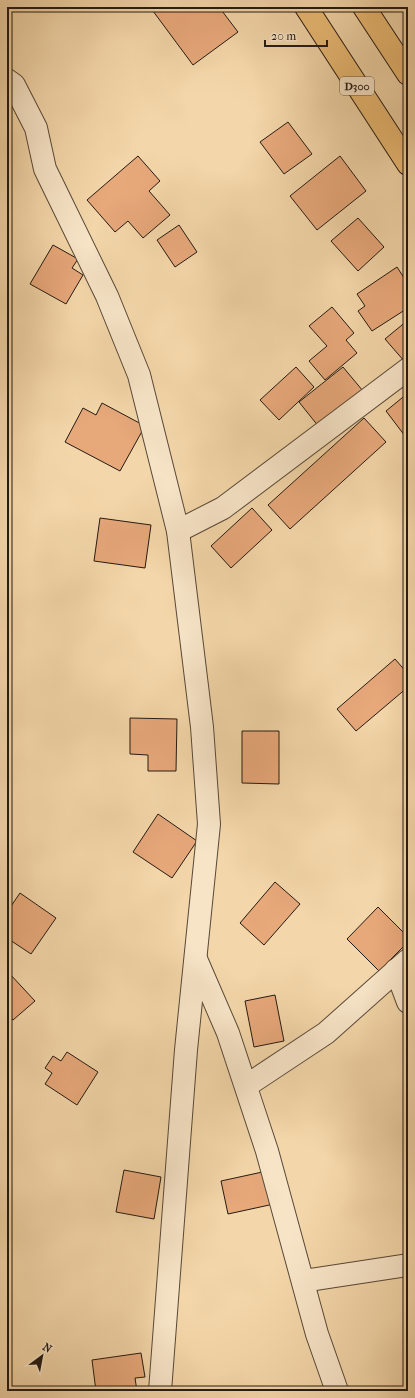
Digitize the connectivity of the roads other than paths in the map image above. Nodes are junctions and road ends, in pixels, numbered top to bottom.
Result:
1 (306, 7) edge
2 (364, 7) edge
3 (408, 74) edge
4 (7, 80) edge
5 (408, 164) edge
6 (408, 369) edge
7 (178, 531) junction
8 (196, 958) junction
9 (402, 965) edge
10 (408, 1002) edge
11 (246, 1086) junction
12 (408, 1265) edge
13 (303, 1281) junction
14 (160, 1391) edge
15 (337, 1391) edge

1 - 5 highway, D300
2 - 3 highway
4 - 7 street
6 - 7 street
7 - 8 street
8 - 11 street
8 - 14 street
9 - 10 street
9 - 11 street
11 - 13 street
12 - 13 street
13 - 15 street

